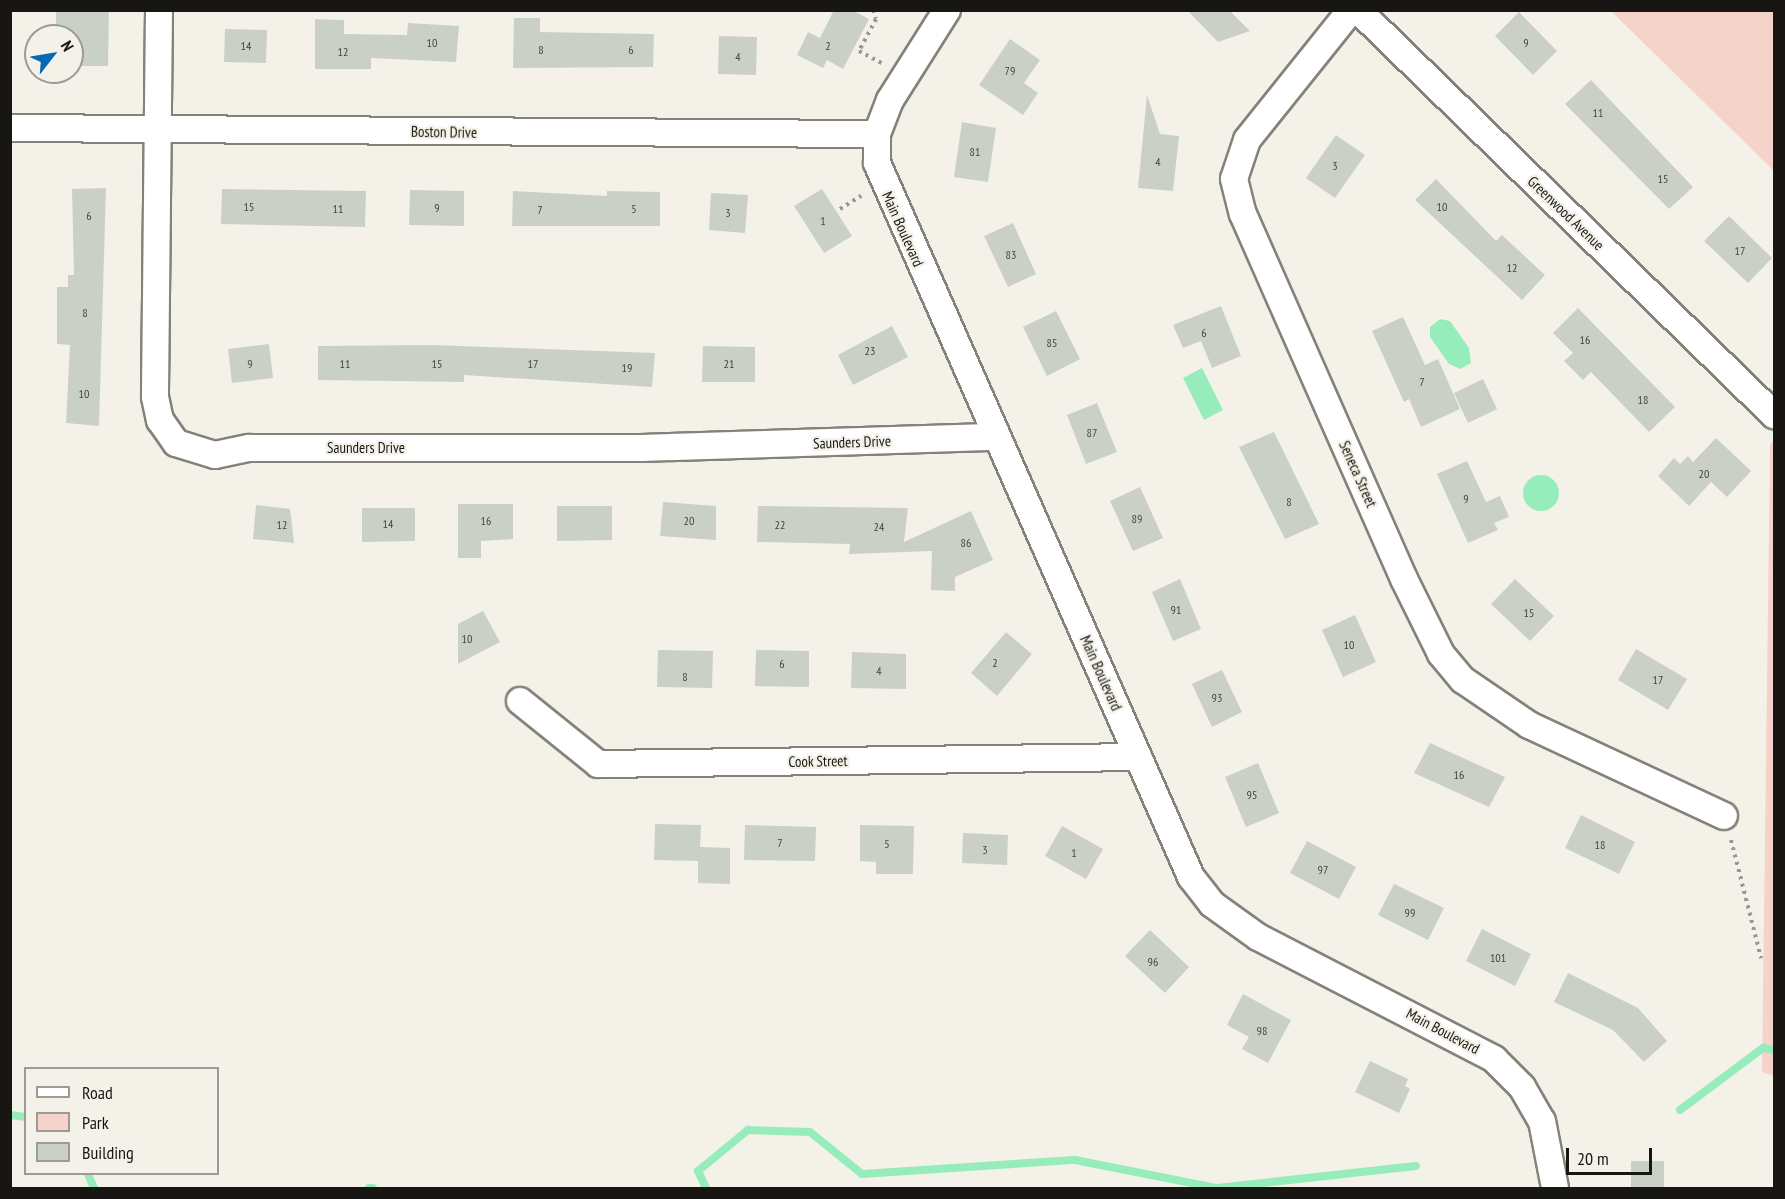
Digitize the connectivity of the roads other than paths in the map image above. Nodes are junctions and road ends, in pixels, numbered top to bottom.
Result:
1 (159, 10) edge
2 (947, 10) edge
3 (1351, 10) edge
4 (1358, 10) edge
5 (160, 127) junction
6 (10, 128) edge
7 (877, 134) junction
8 (1774, 415) edge
9 (997, 437) junction
10 (520, 701) dead end
11 (1138, 757) junction
12 (1724, 816) road end
13 (1555, 1188) edge

1 - 5 street, Saunders Drive
2 - 7 street, Main Boulevard
3 - 12 street, Seneca Street
4 - 8 street, Greenwood Avenue
5 - 6 street, Boston Drive
5 - 7 street, Boston Drive
5 - 9 street, Saunders Drive
7 - 9 street, Main Boulevard
9 - 11 street, Main Boulevard
10 - 11 street, Cook Street
11 - 13 street, Main Boulevard

